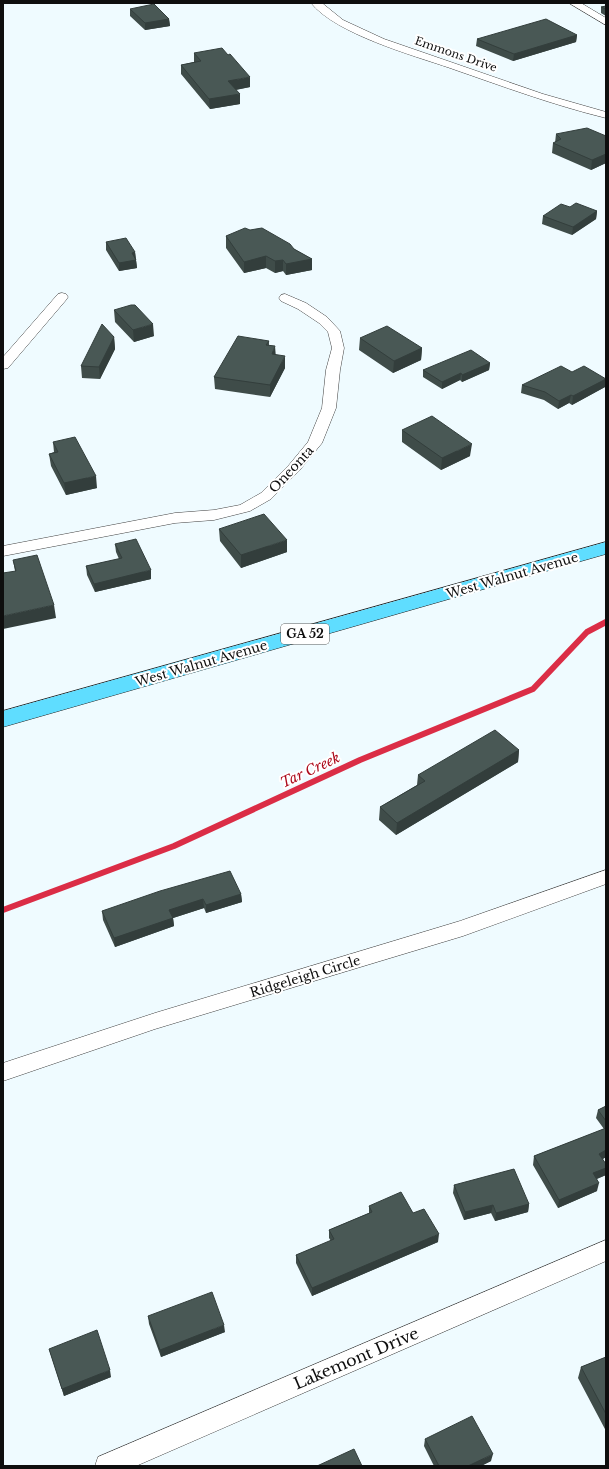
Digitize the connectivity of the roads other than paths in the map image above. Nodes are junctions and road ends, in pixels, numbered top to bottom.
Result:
1 (316, 3) edge
2 (574, 3) edge
3 (606, 22) edge
4 (603, 113) edge
5 (62, 297) dead end
6 (285, 298) dead end
7 (3, 365) edge
8 (606, 548) edge
9 (3, 551) edge
10 (3, 719) edge
11 (606, 878) edge
12 (3, 1072) edge
13 (606, 1250) edge
14 (114, 1465) edge

1 - 4 street, Emmons Drive
2 - 3 street
5 - 7 street
6 - 9 street, Oneonta
8 - 10 main road, West Walnut Avenue / GA 52
11 - 12 street, Ridgeleigh Circle
13 - 14 street, Lakemont Drive

